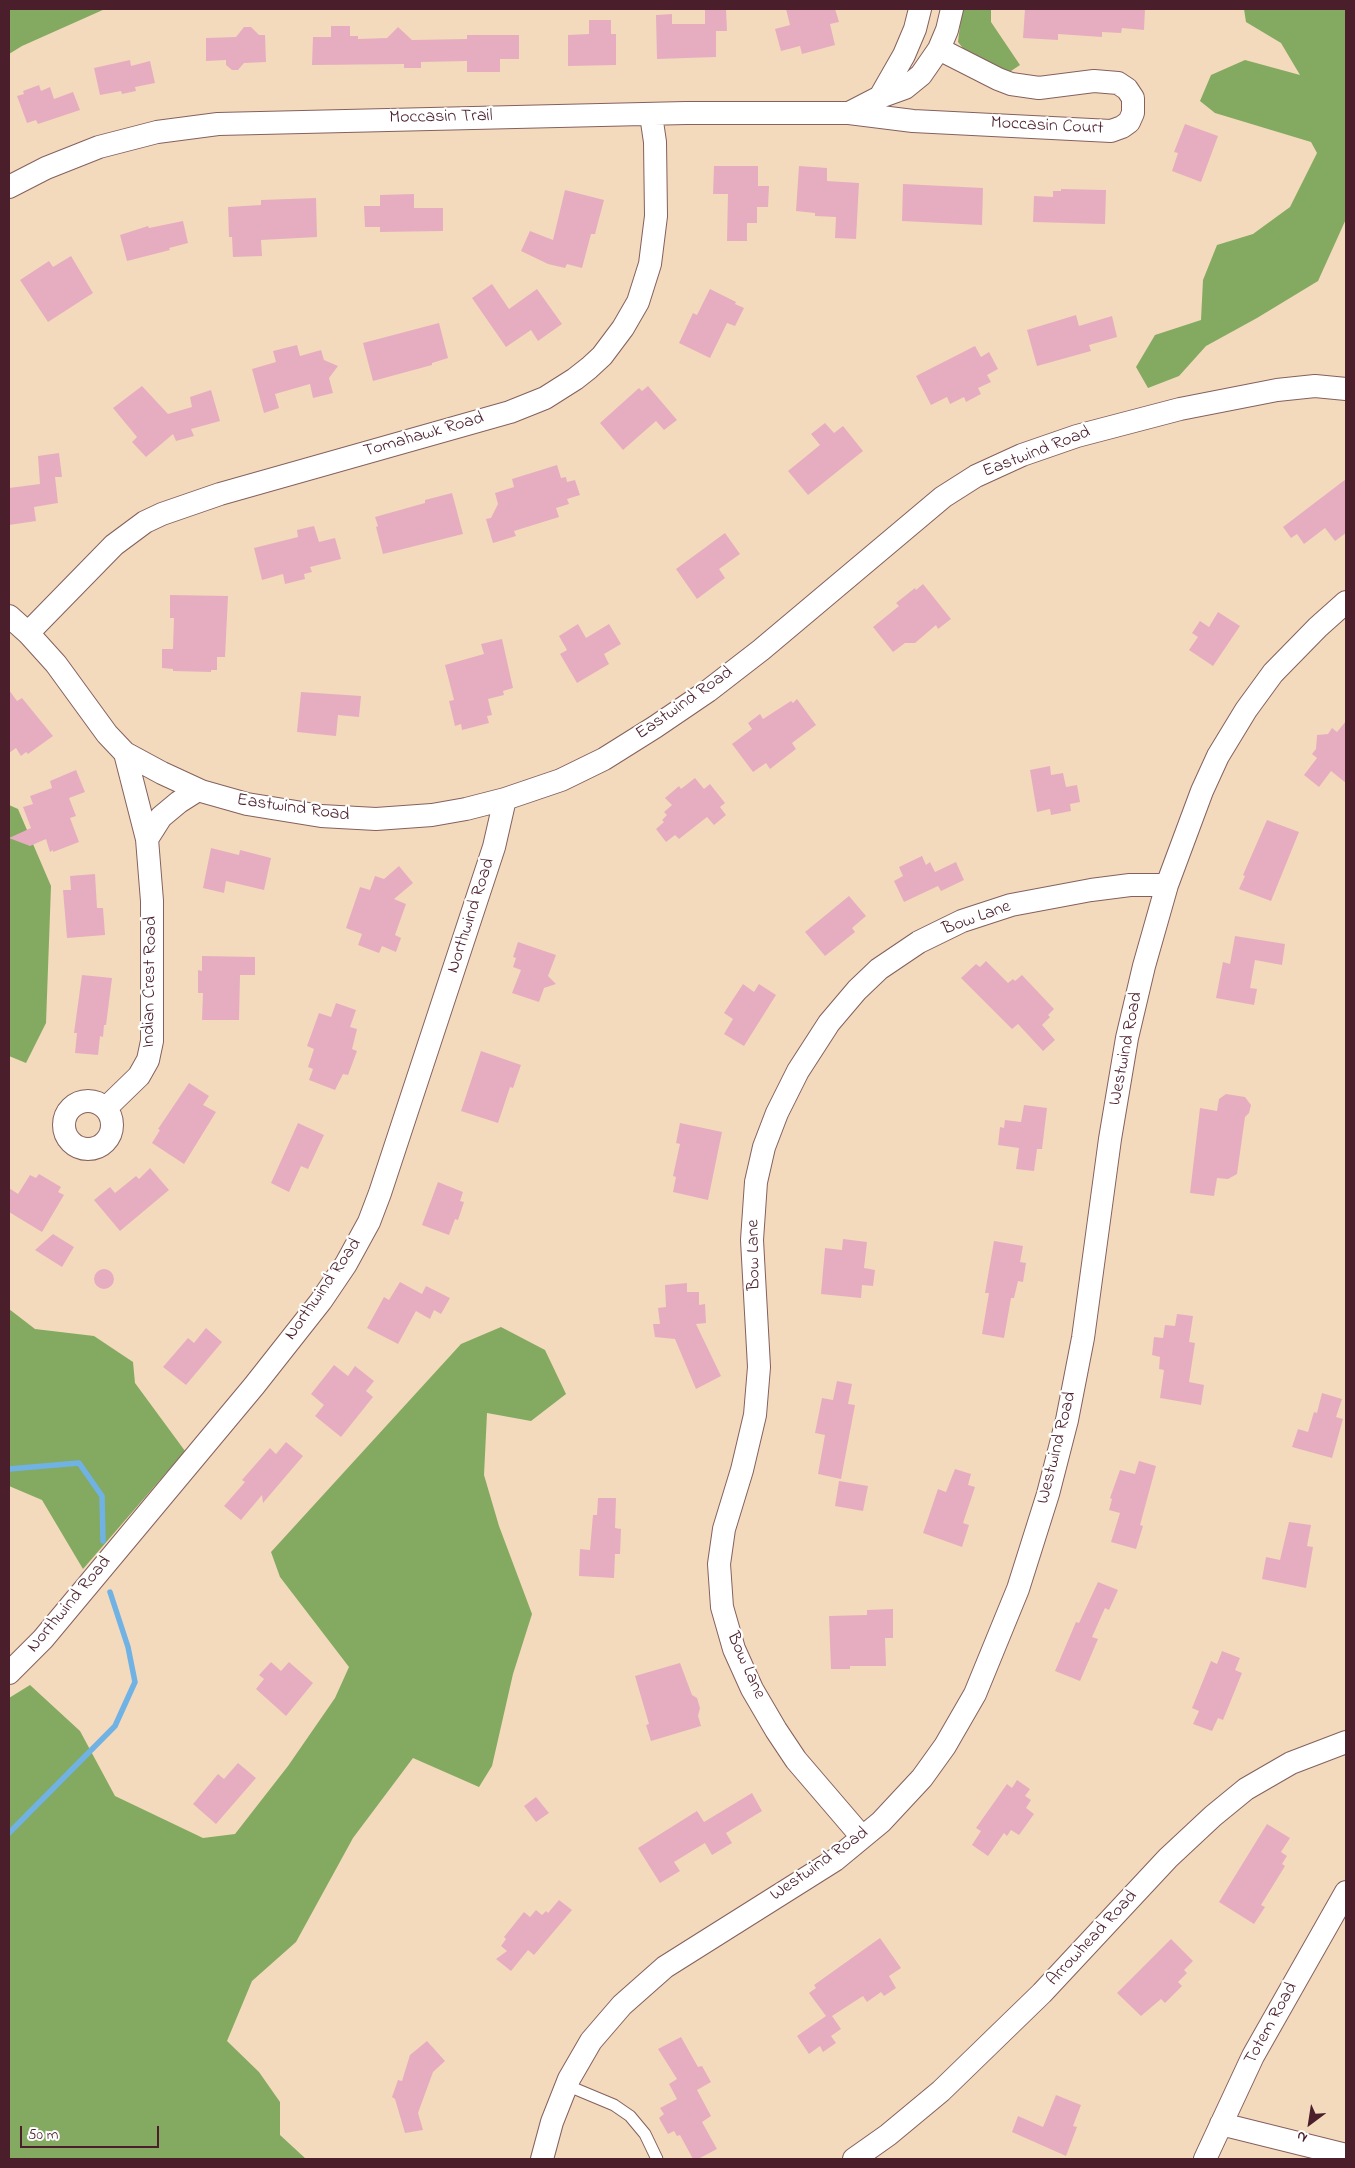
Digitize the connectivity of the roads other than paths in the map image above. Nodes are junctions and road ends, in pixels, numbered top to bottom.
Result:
1 (920, 9) edge
2 (952, 9) edge
3 (939, 48) junction
4 (880, 97) junction
5 (849, 113) junction
6 (651, 115) junction
7 (9, 187) edge
8 (1346, 389) edge
9 (1346, 602) edge
10 (9, 616) edge
11 (28, 632) junction
12 (125, 753) junction
13 (198, 790) junction
14 (505, 799) junction
15 (146, 839) junction
16 (1167, 885) junction
17 (106, 1108) dead end
18 (9, 1673) edge
19 (1346, 1742) edge
20 (862, 1837) junction
21 (1346, 1892) edge
22 (566, 2085) junction
23 (1221, 2124) junction
24 (1346, 2155) edge
25 (542, 2159) edge
26 (657, 2159) edge
27 (854, 2159) edge
28 (1204, 2159) edge

1 - 4 street
2 - 3 street, Moccasin Trail
3 - 4 street, Moccasin Trail
3 - 5 street, Moccasin Court
4 - 5 street, Moccasin Trail
5 - 6 street, Moccasin Trail
6 - 7 street, Moccasin Trail
6 - 11 street, Tomahawk Road
8 - 14 street, Eastwind Road
9 - 16 street, Westwind Road
10 - 11 street
11 - 12 street, Eastwind Road
12 - 13 street, Eastwind Road
12 - 15 street, Indian Crest Road
13 - 14 street, Eastwind Road
13 - 15 street
14 - 18 street, Northwind Road
15 - 17 street, Indian Crest Road
16 - 20 street, Westwind Road
16 - 20 street, Bow Lane
19 - 27 street, Arrowhead Road
20 - 22 street, Westwind Road
21 - 23 street, Totem Road
22 - 25 street, Westwind Road
22 - 26 lane
23 - 24 street
23 - 28 street, Totem Road

